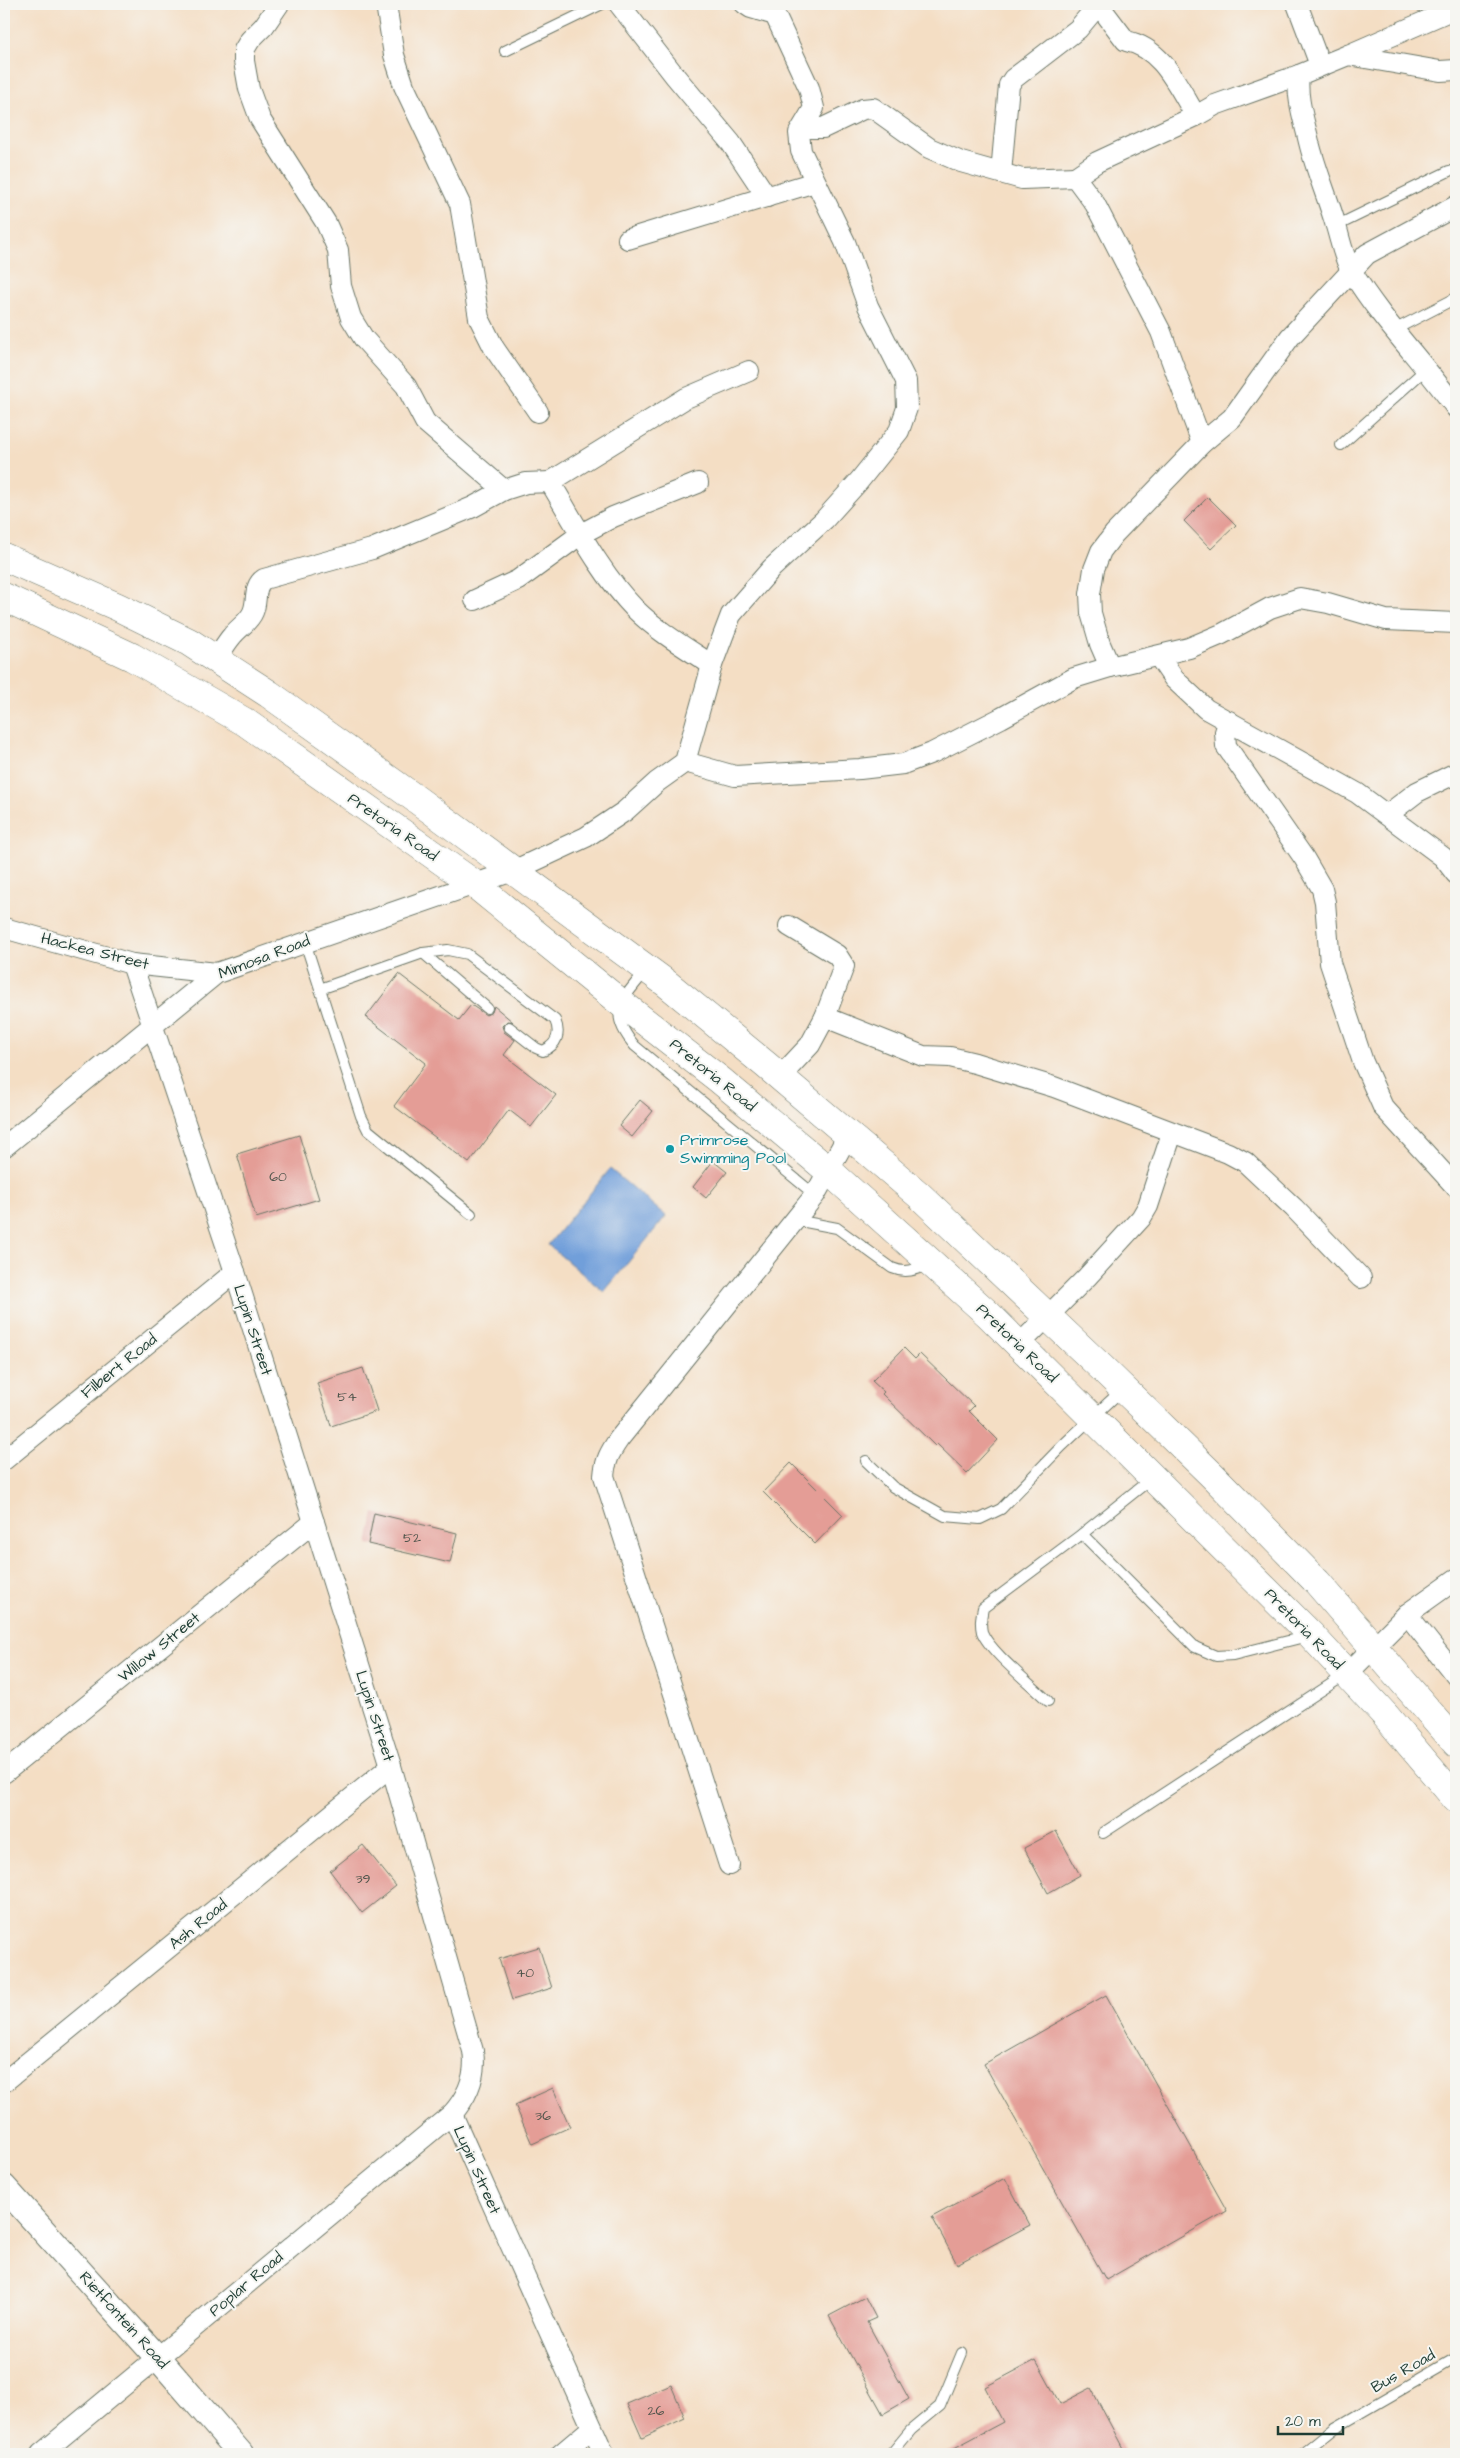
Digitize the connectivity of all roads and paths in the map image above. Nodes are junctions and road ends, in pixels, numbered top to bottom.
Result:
1 (279, 4) edge
2 (386, 4) edge
3 (602, 4) edge
4 (619, 4) edge
5 (745, 4) edge
6 (1098, 4) edge
7 (1297, 4) edge
8 (1456, 8) edge
9 (774, 9) edge
10 (505, 52) dead end
11 (1348, 54) junction
12 (1320, 65) junction
13 (1456, 70) edge
14 (1299, 75) junction
15 (1196, 116) junction
16 (803, 128) junction
17 (1449, 171) dead end
18 (1001, 173) junction
19 (1075, 177) junction
20 (815, 182) junction
21 (767, 197) junction
22 (1456, 206) edge
23 (1336, 226) junction
24 (628, 240) dead end
25 (1352, 272) junction
26 (1456, 298) edge
27 (1394, 330) junction
28 (1426, 368) junction
29 (749, 371) dead end
30 (1456, 408) edge
31 (538, 412) dead end
32 (1202, 444) junction
33 (1342, 445) dead end
34 (550, 482) junction
35 (698, 484) dead end
36 (504, 490) junction
37 (581, 534) junction
38 (4, 557) edge
39 (84, 592) junction
40 (4, 596) edge
41 (474, 600) dead end
42 (1456, 623) edge
43 (71, 627) junction
44 (1159, 657) junction
45 (216, 659) junction
46 (712, 665) junction
47 (1110, 667) junction
48 (1229, 721) junction
49 (685, 762) junction
50 (1456, 773) edge
51 (1387, 815) junction
52 (513, 871) junction
53 (1456, 874) edge
54 (473, 883) junction
55 (789, 926) dead end
56 (4, 928) edge
57 (305, 942) junction
58 (423, 953) junction
59 (132, 964) junction
60 (647, 969) junction
61 (217, 973) junction
62 (320, 989) junction
63 (621, 1003) junction
64 (487, 1008) dead end
65 (825, 1017) junction
66 (152, 1025) junction
67 (509, 1027) dead end
68 (780, 1077) junction
69 (1172, 1133) junction
70 (848, 1135) junction
71 (4, 1147) edge
72 (829, 1171) junction
73 (1456, 1187) edge
74 (814, 1195) junction
75 (471, 1214) dead end
76 (795, 1220) junction
77 (930, 1264) junction
78 (235, 1272) junction
79 (1361, 1278) dead end
80 (1048, 1316) junction
81 (1019, 1345) junction
82 (1123, 1388) junction
83 (1094, 1418) junction
84 (4, 1460) edge
85 (866, 1461) dead end
86 (1153, 1477) junction
87 (314, 1522) junction
88 (1082, 1534) junction
89 (1456, 1579) edge
90 (1407, 1614) junction
91 (1312, 1635) junction
92 (1372, 1648) junction
93 (1347, 1674) junction
94 (1456, 1676) edge
95 (1048, 1701) dead end
96 (1456, 1743) edge
97 (392, 1766) junction
98 (4, 1773) edge
99 (1456, 1799) edge
100 (1104, 1833) dead end
101 (729, 1865) dead end
102 (4, 2082) edge
103 (452, 2114) junction
104 (4, 2187) edge
105 (962, 2353) dead end
106 (158, 2358) junction
107 (1456, 2358) edge
108 (592, 2428) junction
109 (40, 2454) edge
110 (241, 2454) edge
111 (561, 2454) edge
112 (604, 2454) edge
113 (890, 2454) edge
114 (1303, 2454) edge

1 - 36 street
2 - 31 street
3 - 10 lane
4 - 21 street
5 - 9 street
6 - 15 street
6 - 18 street
7 - 12 street
8 - 11 street
9 - 16 street
11 - 12 street
11 - 13 street
12 - 14 street
14 - 15 street
14 - 23 street
15 - 19 street
16 - 18 street
16 - 20 street
17 - 23 lane
18 - 19 street
19 - 32 street
20 - 21 street
20 - 46 street
21 - 24 street
22 - 25 street
23 - 25 street
25 - 27 street
25 - 32 street
26 - 27 lane
27 - 28 street
28 - 30 street
28 - 33 lane
29 - 34 street
32 - 47 street
34 - 36 street
34 - 37 street
35 - 37 street
36 - 45 street
37 - 41 street
37 - 46 street
38 - 39 main road
39 - 43 main road
39 - 45 main road
40 - 43 main road, Pretoria Road
42 - 44 street
43 - 54 main road, Pretoria Road
44 - 47 street
44 - 48 street
45 - 52 main road
46 - 49 street
47 - 49 street
48 - 51 street
48 - 73 street
49 - 52 street, Mimosa Road
50 - 51 street
51 - 53 street
52 - 54 street, Mimosa Road
52 - 60 main road
54 - 57 street, Mimosa Road
54 - 63 main road, Pretoria Road
55 - 65 street
56 - 59 street, Hackea Street
57 - 61 street, Mimosa Road
57 - 62 lane
58 - 62 lane
58 - 64 lane
58 - 67 lane
59 - 61 street, Hackea Street
59 - 66 street, Lupin Street
60 - 63 lane
60 - 68 main road
61 - 66 street, Mimosa Road
62 - 75 lane
63 - 72 main road, Pretoria Road
63 - 74 lane
65 - 68 street
65 - 69 street
66 - 71 street, Mimosa Road
66 - 78 street, Lupin Street
68 - 70 main road
69 - 79 street
69 - 80 street
70 - 72 street
70 - 80 main road
72 - 74 street
72 - 77 main road, Pretoria Road
74 - 76 street
76 - 77 lane
76 - 101 street
77 - 81 main road, Pretoria Road
78 - 84 street, Filbert Road
78 - 87 street, Lupin Street
80 - 81 street
80 - 82 main road
81 - 83 main road, Pretoria Road
82 - 83 lane
82 - 92 main road
83 - 85 lane
83 - 86 main road, Pretoria Road
86 - 88 lane
86 - 91 main road, Pretoria Road
87 - 97 street, Lupin Street
87 - 98 street, Willow Street
88 - 91 lane
88 - 95 lane
89 - 90 street
90 - 92 street
90 - 94 street
91 - 93 main road, Pretoria Road
92 - 93 street
92 - 96 main road
93 - 99 main road, Pretoria Road
93 - 100 lane
97 - 102 street, Ash Road
97 - 103 street, Lupin Street
103 - 106 street, Poplar Road
103 - 108 street, Lupin Street
104 - 106 street, Rietfontein Road
105 - 113 lane
106 - 109 street, Poplar Road
106 - 110 street, Rietfontein Road
107 - 114 lane, Bus Road
108 - 111 street
108 - 112 street, Lupin Street

